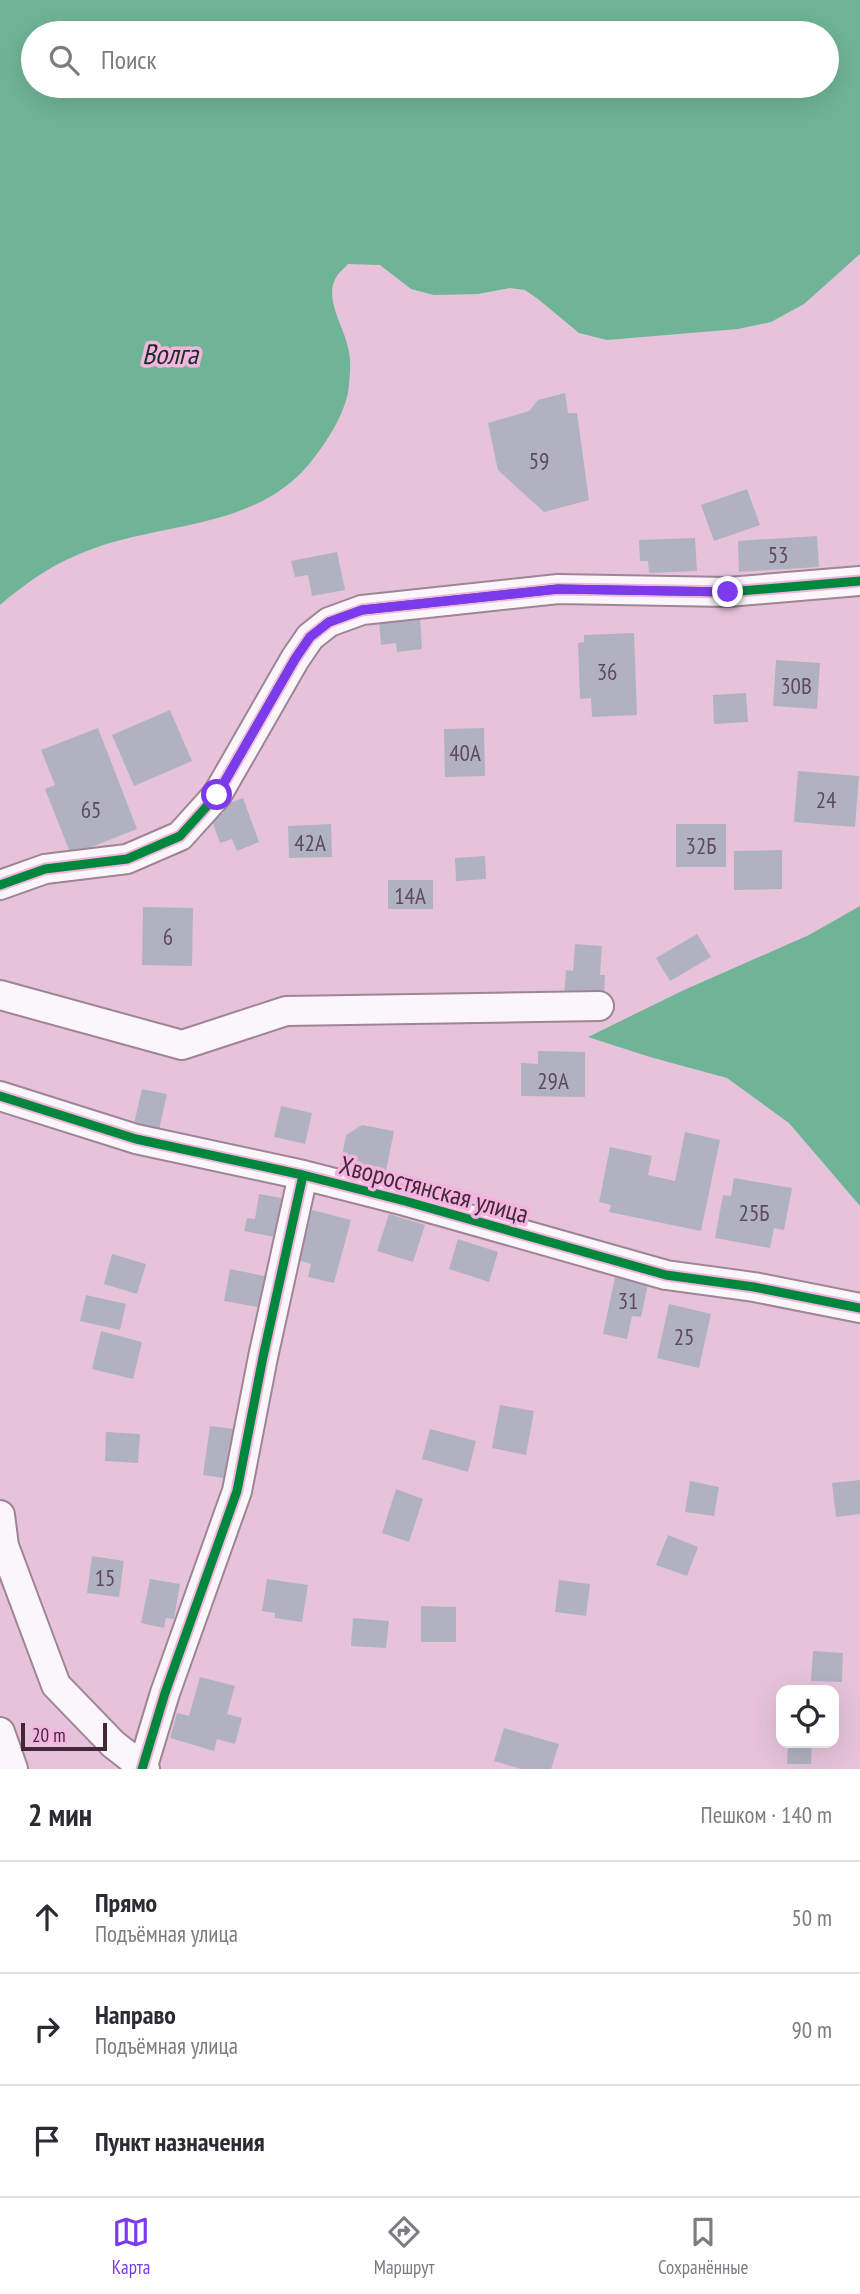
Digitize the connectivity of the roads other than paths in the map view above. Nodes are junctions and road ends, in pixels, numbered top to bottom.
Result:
1 (860, 581) edge
2 (0, 885) edge
3 (0, 995) edge
4 (599, 1006) dead end
5 (0, 1096) edge
6 (303, 1175) junction
7 (860, 1308) edge
8 (0, 1515) edge
9 (2, 1549) edge
10 (0, 1732) edge
11 (13, 1769) edge
12 (144, 1769) edge

1 - 2 street
3 - 4 street
5 - 6 street, Хворостянская улица
6 - 7 street, Хворостянская улица
6 - 12 street
8 - 9 street
9 - 12 street
10 - 11 street

